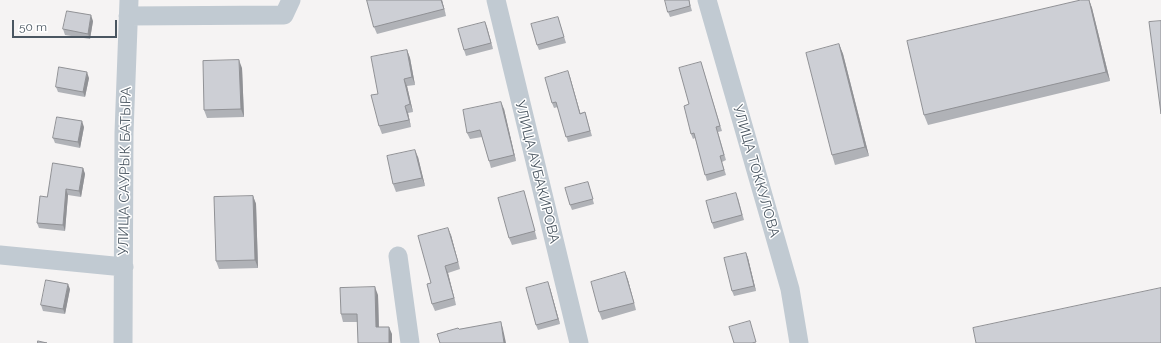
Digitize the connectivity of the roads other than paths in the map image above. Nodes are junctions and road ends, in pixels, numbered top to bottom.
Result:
1 (291, 0) edge
2 (496, 0) edge
3 (707, 0) edge
4 (129, 8) edge
5 (0, 255) edge
6 (398, 256) dead end
7 (124, 267) junction
8 (123, 343) edge
9 (410, 343) edge
10 (579, 343) edge
11 (799, 343) edge

1 - 4 street
2 - 10 street, УЛИЦА АУБАКИРОВА
3 - 11 street, УЛИЦА ТОККУЛОВА
4 - 7 street, УЛИЦА САУРЫК БАТЫРА
5 - 7 street
6 - 9 street
7 - 8 street, УЛИЦА САУРЫК БАТЫРА

